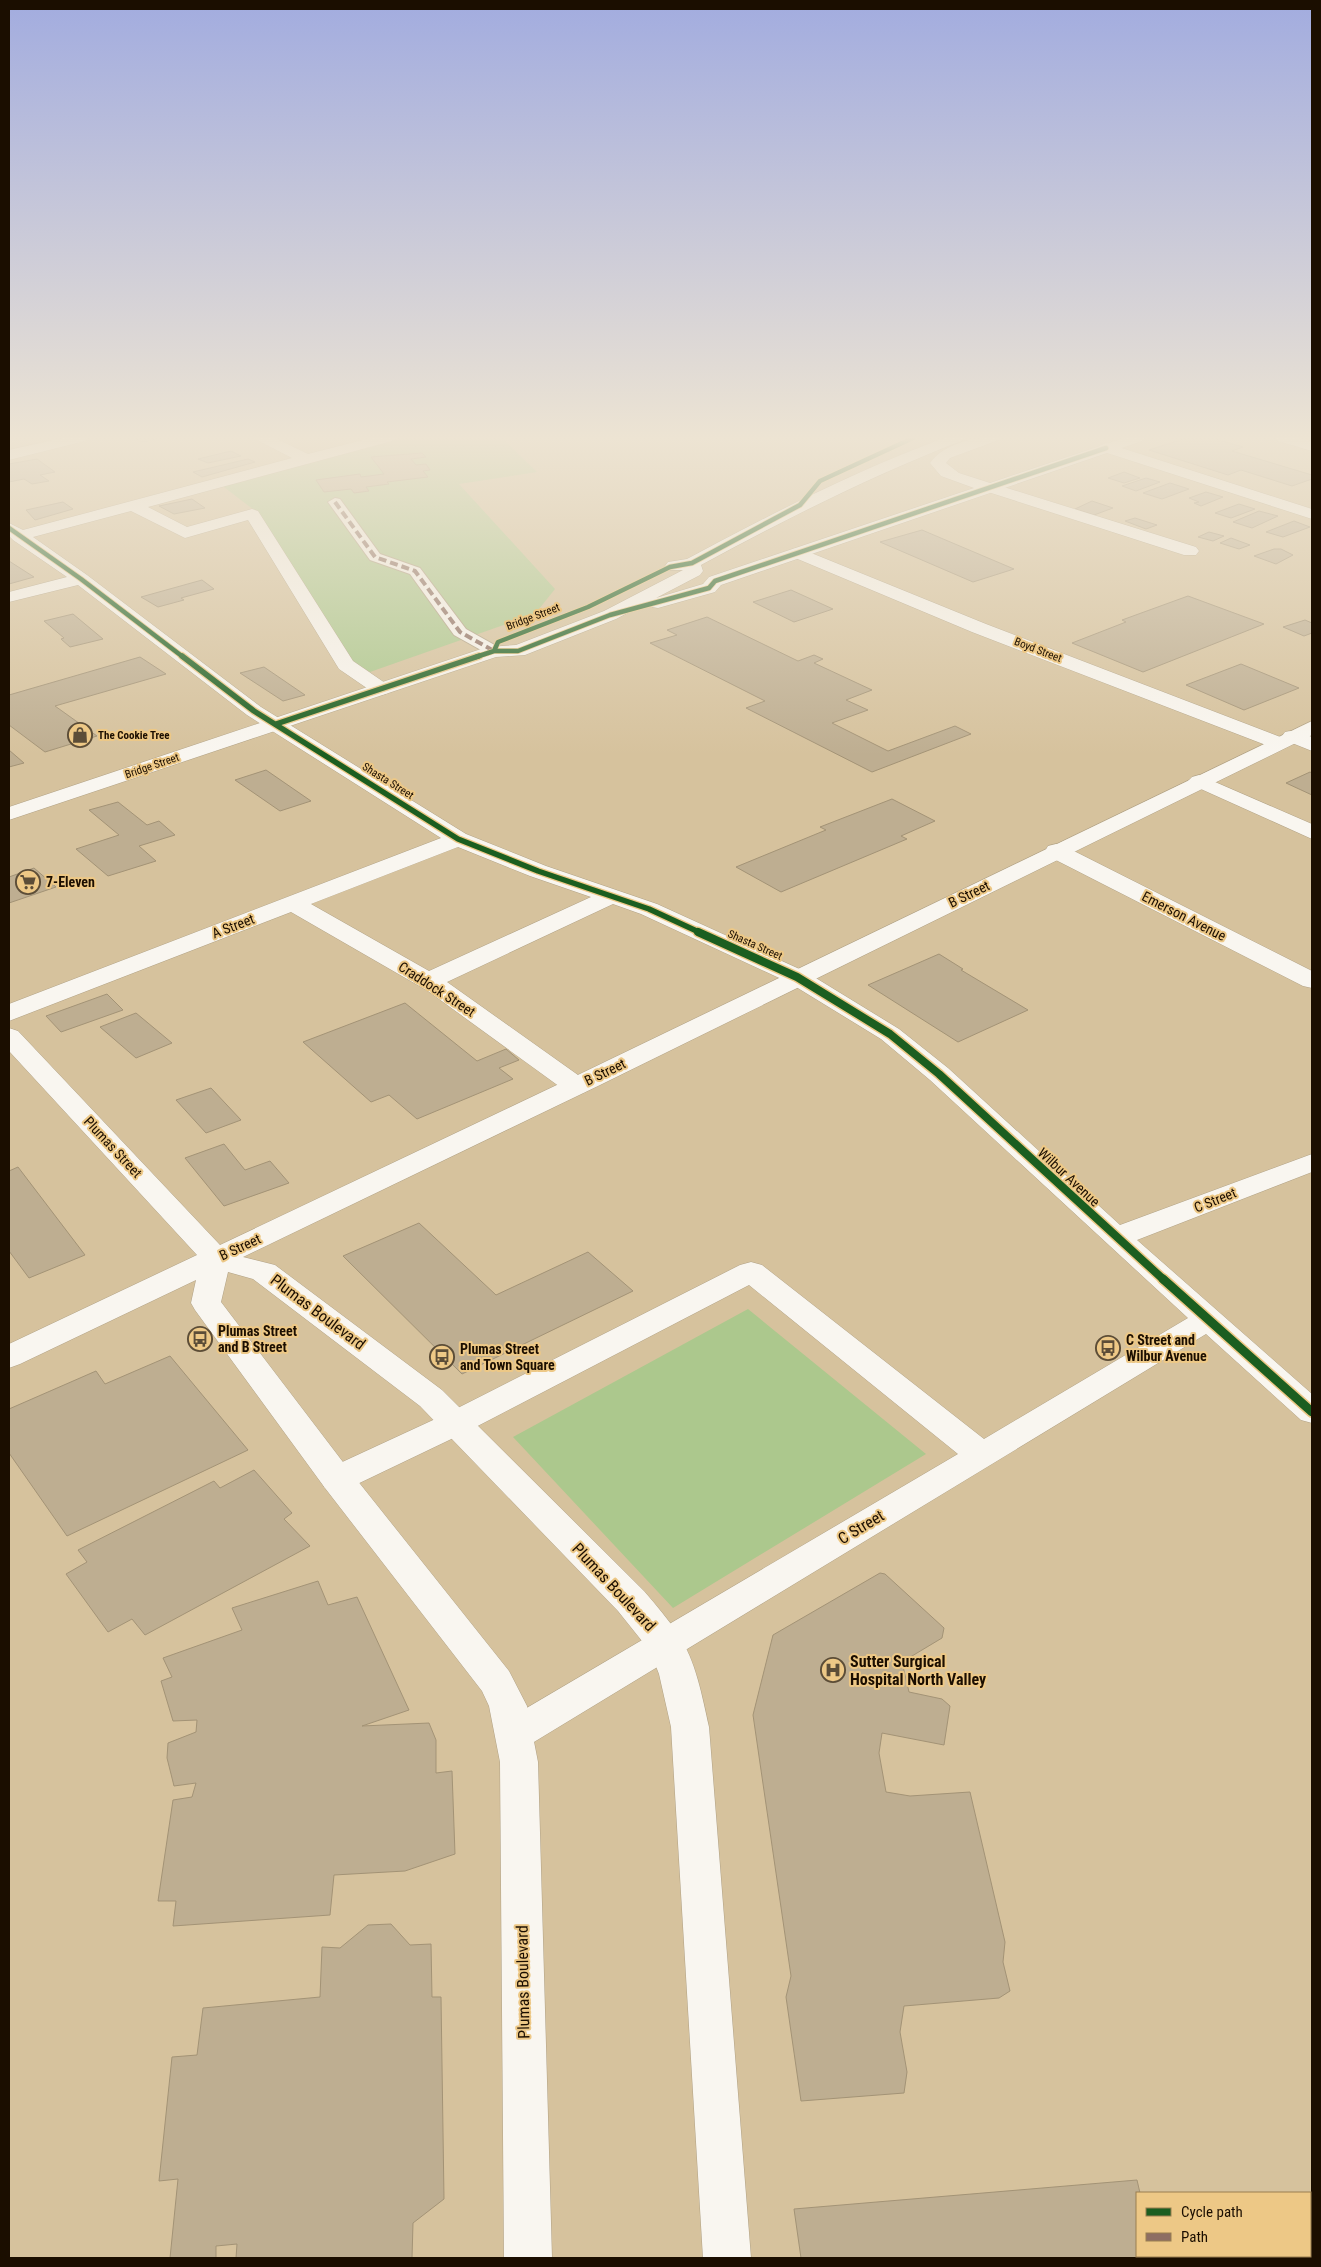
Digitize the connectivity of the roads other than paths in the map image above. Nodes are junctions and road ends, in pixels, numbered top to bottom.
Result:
1 (31, 544) edge
2 (271, 544) edge
3 (365, 544) edge
4 (728, 544) edge
5 (826, 544) edge
6 (1167, 544) edge
7 (1190, 551) dead end
8 (799, 553) junction
9 (692, 563) junction
10 (81, 579) junction
11 (9, 597) edge
12 (610, 615) junction
13 (494, 651) junction
14 (381, 689) junction
15 (276, 724) junction
16 (1299, 738) edge
17 (1199, 782) junction
18 (9, 814) edge
19 (1312, 832) edge
20 (458, 839) junction
21 (1056, 851) junction
22 (612, 896) junction
23 (292, 903) junction
24 (797, 977) junction
25 (428, 980) junction
26 (1312, 981) edge
27 (9, 1013) edge
28 (9, 1036) edge
29 (576, 1086) junction
30 (1312, 1162) edge
31 (1116, 1237) junction
32 (216, 1259) junction
33 (1208, 1320) junction
34 (9, 1357) edge
35 (1312, 1412) edge
36 (456, 1423) junction
37 (982, 1455) junction
38 (337, 1479) junction
39 (666, 1645) junction
40 (515, 1734) junction
41 (528, 2258) edge
42 (727, 2258) edge

1 - 10 street, Shasta Street
2 - 14 street
3 - 13 street
4 - 9 street, Bridge Street
5 - 8 street
6 - 7 street
8 - 12 street
8 - 16 street, Boyd Street
9 - 12 street, Bridge Street
9 - 13 street, Bridge Street
10 - 11 street
10 - 15 street, Shasta Street
12 - 13 street, Bridge Street
13 - 14 street, Bridge Street
14 - 15 street, Bridge Street
15 - 18 street, Bridge Street
15 - 20 street, Shasta Street
16 - 17 street, B Street
17 - 19 street
17 - 21 street, B Street
20 - 22 street, Shasta Street
20 - 23 street, A Street
21 - 24 street, B Street
21 - 26 street, Emerson Avenue
22 - 24 street, Shasta Street
22 - 25 street
23 - 25 street, Craddock Street
23 - 27 street, A Street
24 - 29 street, B Street
24 - 31 street, Wilbur Avenue
25 - 29 street, Craddock Street
28 - 32 street, Plumas Street
29 - 32 street, B Street
30 - 31 street, C Street
31 - 33 street, Wilbur Avenue
32 - 34 street, B Street
32 - 36 street, Plumas Boulevard
32 - 38 street, Plumas Boulevard
33 - 35 street, Wilbur Avenue
33 - 37 street, C Street
36 - 37 street
36 - 38 street
36 - 39 street, Plumas Boulevard
37 - 39 street, C Street
38 - 40 street, Plumas Boulevard
39 - 40 street, C Street
39 - 42 street, Plumas Boulevard
40 - 41 street, Plumas Boulevard

